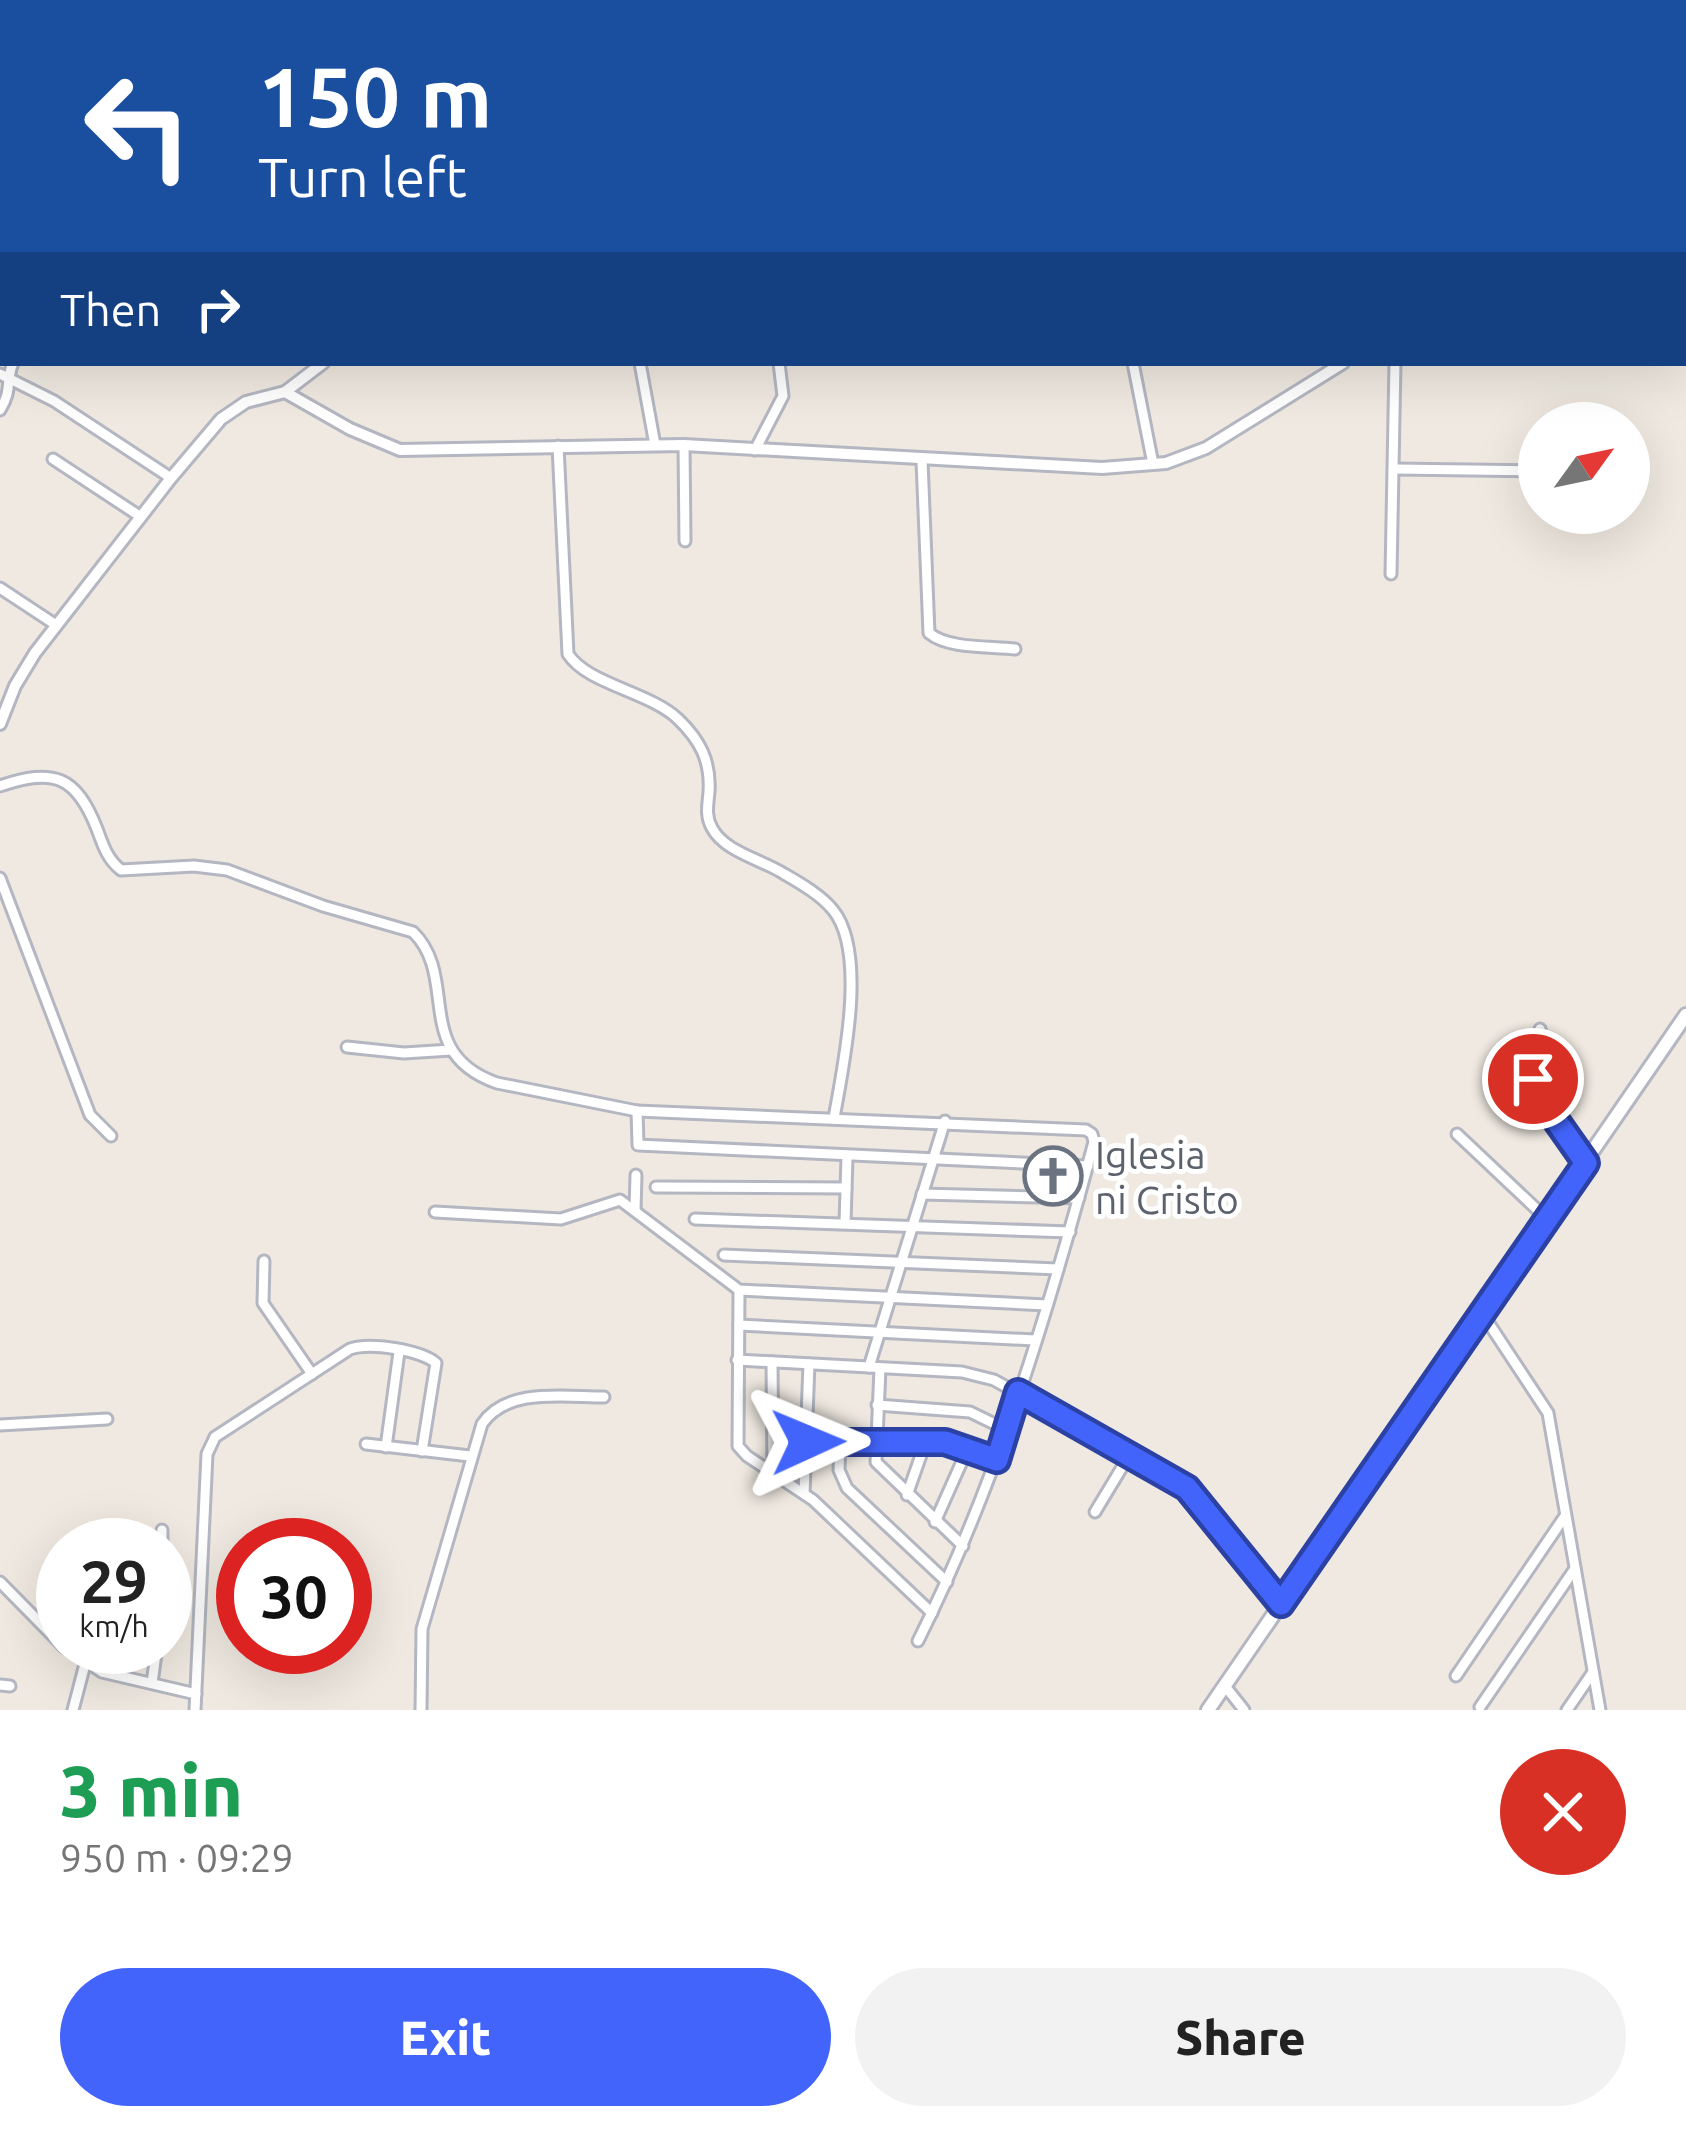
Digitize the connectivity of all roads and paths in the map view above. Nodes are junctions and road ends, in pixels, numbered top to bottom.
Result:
1 (319, 366) edge
2 (641, 366) edge
3 (779, 366) edge
4 (1134, 366) edge
5 (1337, 366) edge
6 (1395, 366) edge
7 (4, 376) edge
8 (285, 392) junction
9 (0, 410) edge
10 (656, 445) junction
11 (684, 445) junction
12 (557, 446) junction
13 (755, 450) junction
14 (53, 459) dead end
15 (922, 460) junction
16 (1153, 464) junction
17 (1394, 470) junction
18 (1518, 471) edge
19 (171, 478) junction
20 (141, 517) junction
21 (685, 541) dead end
22 (1391, 574) dead end
23 (0, 588) edge
24 (56, 626) junction
25 (1015, 649) dead end
26 (0, 724) edge
27 (0, 786) edge
28 (0, 878) edge
29 (1686, 1015) edge
30 (1540, 1029) dead end
31 (347, 1047) dead end
32 (451, 1050) junction
33 (637, 1111) junction
34 (834, 1118) junction
35 (945, 1121) junction
36 (1457, 1134) dead end
37 (111, 1136) dead end
38 (847, 1157) junction
39 (933, 1160) junction
40 (1586, 1163) junction
41 (1088, 1166) junction
42 (636, 1175) dead end
43 (656, 1187) dead end
44 (846, 1189) junction
45 (922, 1193) junction
46 (1079, 1198) junction
47 (635, 1210) junction
48 (435, 1212) dead end
49 (1547, 1219) junction
50 (695, 1220) dead end
51 (845, 1223) junction
52 (912, 1226) junction
53 (1070, 1232) junction
54 (724, 1255) dead end
55 (264, 1261) dead end
56 (901, 1262) junction
57 (1058, 1269) junction
58 (739, 1290) junction
59 (890, 1297) junction
60 (1047, 1305) junction
61 (1482, 1312) junction
62 (739, 1325) junction
63 (879, 1332) junction
64 (1035, 1340) junction
65 (399, 1352) junction
66 (737, 1360) junction
67 (772, 1362) junction
68 (809, 1364) junction
69 (874, 1367) junction
70 (312, 1373) junction
71 (1018, 1392) junction
72 (604, 1397) dead end
73 (877, 1405) junction
74 (107, 1419) dead end
75 (0, 1425) edge
76 (1007, 1430) junction
77 (875, 1440) junction
78 (808, 1442) junction
79 (840, 1442) junction
80 (926, 1442) junction
81 (366, 1444) dead end
82 (386, 1447) junction
83 (968, 1448) junction
84 (422, 1450) junction
85 (1130, 1454) junction
86 (470, 1456) junction
87 (997, 1460) junction
88 (773, 1473) junction
89 (804, 1494) junction
90 (907, 1495) junction
91 (1095, 1512) dead end
92 (1565, 1516) junction
93 (935, 1522) junction
94 (963, 1546) junction
95 (1574, 1570) junction
96 (0, 1582) edge
97 (947, 1582) junction
98 (1281, 1604) junction
99 (932, 1613) junction
100 (36, 1619) edge
101 (918, 1641) dead end
102 (1593, 1672) junction
103 (82, 1674) edge
104 (120, 1674) edge
105 (153, 1674) edge
106 (1456, 1676) dead end
107 (152, 1683) junction
108 (1225, 1685) junction
109 (196, 1694) junction
110 (1480, 1707) edge
111 (73, 1710) edge
112 (195, 1710) edge
113 (421, 1710) edge
114 (1208, 1710) edge
115 (1244, 1710) edge
116 (1567, 1710) edge
117 (1600, 1710) edge

1 - 8 street
2 - 10 street
3 - 13 street
4 - 16 street
5 - 16 street
6 - 17 street
7 - 9 street
7 - 19 street
8 - 12 street
8 - 19 street
10 - 11 street
10 - 12 street
11 - 13 street
11 - 21 street
12 - 34 street
13 - 15 street
14 - 20 street
15 - 16 street
15 - 25 street
17 - 18 street
17 - 22 street
19 - 20 street
20 - 24 street
23 - 24 street
24 - 26 street
27 - 32 street
28 - 37 street
29 - 40 main road
30 - 40 street
31 - 32 street
32 - 33 street
33 - 34 street
33 - 38 street
34 - 35 street
35 - 39 street
35 - 41 street
36 - 49 street
38 - 39 street
38 - 44 street
39 - 41 street
39 - 45 street
40 - 49 main road
41 - 46 street
42 - 47 street
43 - 44 street
44 - 51 street
45 - 46 street
45 - 52 street
46 - 53 street
47 - 48 street
47 - 58 street
49 - 61 main road
50 - 51 street
51 - 52 street
52 - 53 street
52 - 56 street
53 - 57 street
54 - 56 street
55 - 70 street
56 - 57 street
56 - 59 street
57 - 60 street
58 - 59 street
58 - 62 street
59 - 60 street
59 - 63 street
60 - 64 street
61 - 92 street
61 - 98 main road
62 - 63 street
62 - 66 street
63 - 64 street
63 - 69 street
64 - 71 street
65 - 70 street
65 - 82 street
65 - 84 street
66 - 67 street
66 - 88 street
67 - 68 street
67 - 88 street
68 - 69 street
68 - 78 street
69 - 71 street
69 - 73 street
70 - 109 street
71 - 76 street
71 - 85 street
72 - 86 street
73 - 76 street
73 - 77 street
74 - 75 street
76 - 87 street
77 - 79 street
77 - 80 street
77 - 90 street
78 - 79 street
78 - 89 street
79 - 97 street
80 - 83 street
80 - 90 street
81 - 82 street
82 - 84 street
83 - 87 street
83 - 93 street
84 - 86 street
85 - 91 street
85 - 98 street
86 - 113 street
87 - 94 street
88 - 89 street
89 - 99 street
90 - 93 street
92 - 95 street
92 - 106 street
93 - 94 street
94 - 97 street
95 - 102 street
95 - 110 street
96 - 100 street
97 - 99 street
98 - 108 main road
99 - 101 street
102 - 116 street
102 - 117 street
103 - 111 street
104 - 107 street
105 - 107 street
107 - 109 street
108 - 114 main road
108 - 115 street
109 - 112 street

